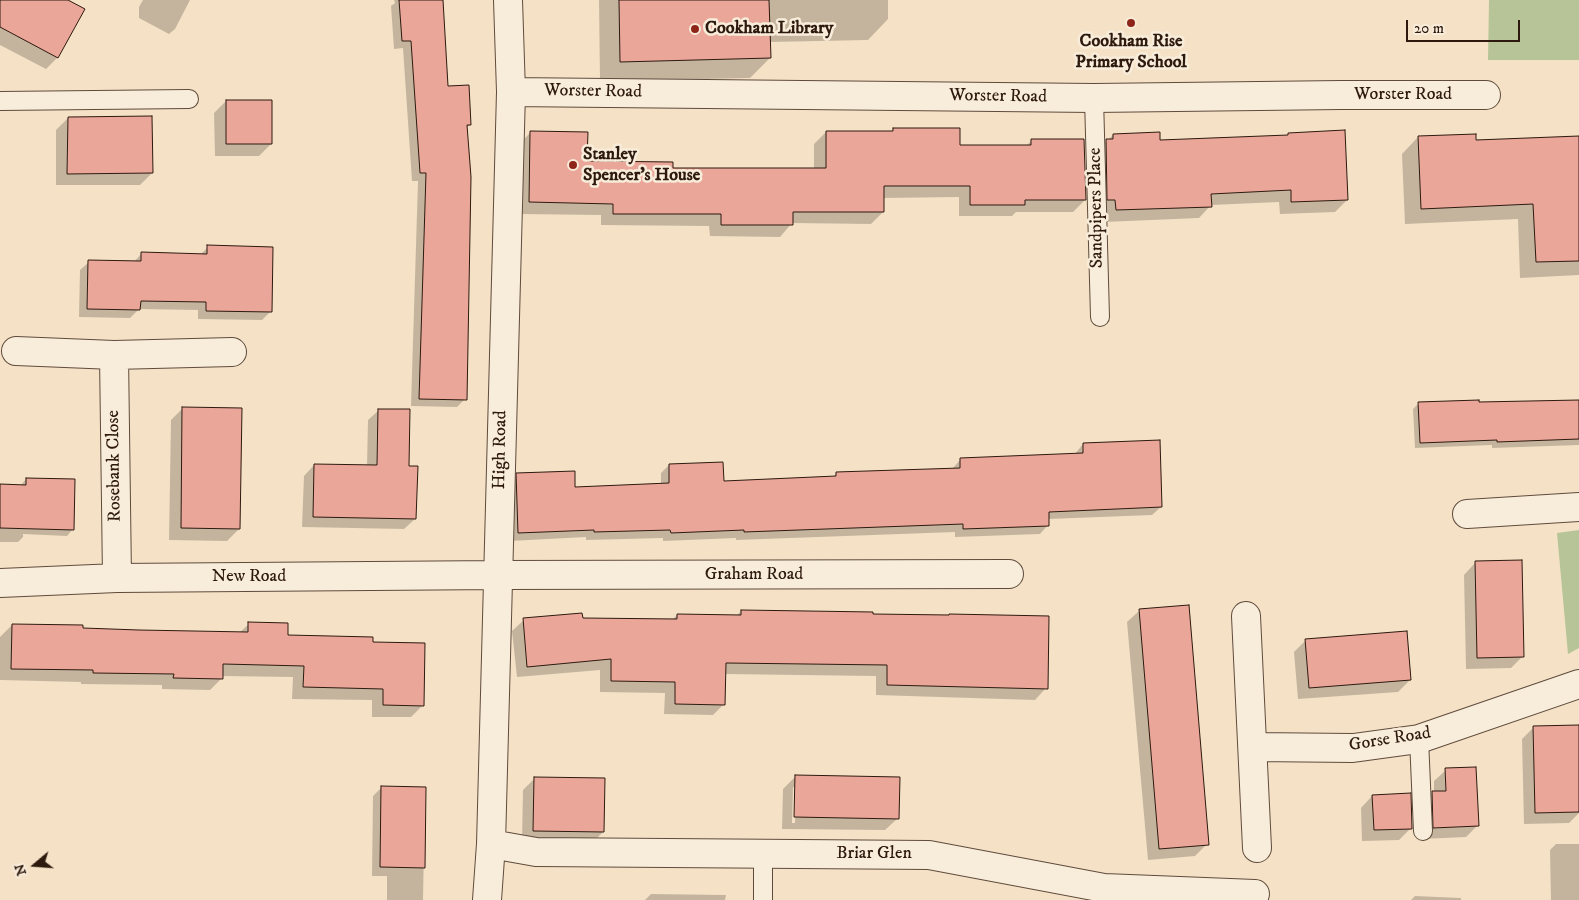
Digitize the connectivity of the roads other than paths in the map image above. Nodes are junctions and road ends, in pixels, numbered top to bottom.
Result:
1 (508, 0) edge
2 (511, 92) junction
3 (1486, 95) dead end
4 (1094, 98) junction
5 (189, 99) dead end
6 (0, 101) edge
7 (1100, 318) dead end
8 (16, 351) dead end
9 (232, 352) dead end
10 (114, 355) junction
11 (1579, 507) edge
12 (1467, 514) dead end
13 (1009, 574) dead end
14 (498, 575) junction
15 (117, 578) junction
16 (0, 583) edge
17 (1246, 616) dead end
18 (1579, 684) edge
19 (1419, 740) junction
20 (1253, 747) junction
21 (1423, 831) dead end
22 (491, 844) junction
23 (1257, 848) dead end
24 (764, 854) junction
25 (1255, 894) dead end
26 (487, 900) edge
27 (763, 900) edge

1 - 2 street, High Road
2 - 4 street, Worster Road
2 - 14 street, High Road
3 - 4 street, Worster Road
4 - 7 lane, Sandpipers Place
5 - 6 lane
8 - 10 street
9 - 10 street
10 - 15 street, Rosebank Close
11 - 12 street
13 - 14 street, Graham Road
14 - 15 street, New Road
14 - 22 street, High Road
15 - 16 street, New Road
17 - 20 street
18 - 19 street, Gorse Road
19 - 20 street, Gorse Road
19 - 21 lane
20 - 23 street
22 - 24 street, Briar Glen
22 - 26 street, High Road
24 - 25 street, Briar Glen
24 - 27 lane

